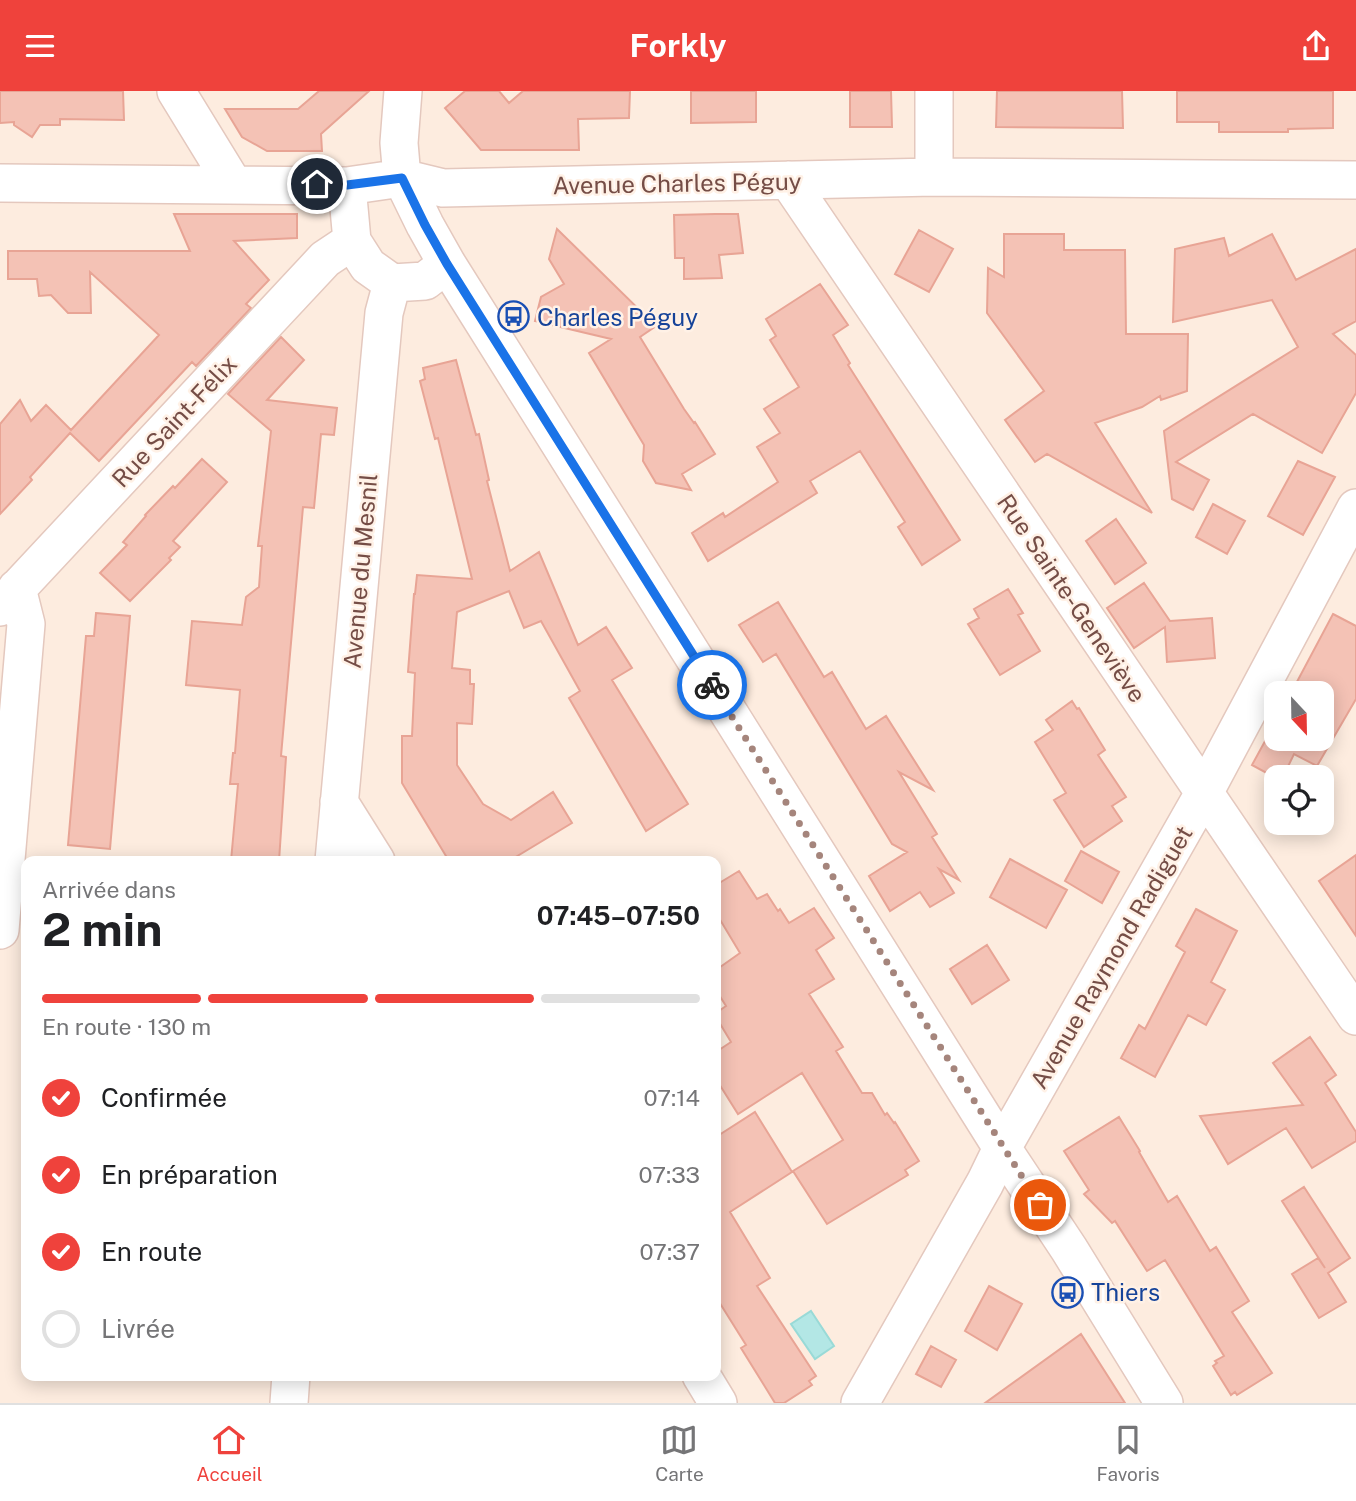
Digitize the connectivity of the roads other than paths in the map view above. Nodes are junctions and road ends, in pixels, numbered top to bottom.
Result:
1 (176, 91) edge
2 (403, 91) edge
3 (934, 91) edge
4 (934, 177) junction
5 (402, 178) junction
6 (789, 180) junction
7 (1356, 180) edge
8 (0, 183) edge
9 (233, 184) junction
10 (347, 185) junction
11 (352, 241) junction
12 (447, 264) junction
13 (392, 283) junction
14 (1356, 508) edge
15 (9, 598) edge
16 (1204, 793) junction
17 (339, 802) junction
18 (334, 856) edge
19 (373, 856) edge
20 (0, 930) edge
21 (1356, 1016) edge
22 (1002, 1148) junction
23 (291, 1381) edge
24 (705, 1381) edge
25 (289, 1403) edge
26 (718, 1403) edge
27 (860, 1403) edge
28 (1164, 1403) edge

1 - 9 street
2 - 5 street
3 - 4 street
4 - 6 street, Avenue Charles Péguy
4 - 7 street, Avenue Charles Péguy
5 - 6 street, Avenue Charles Péguy
5 - 10 street, Avenue Charles Péguy
5 - 12 street
6 - 16 street, Rue Sainte-Geneviève
8 - 9 street, Avenue Charles Péguy
9 - 10 street, Avenue Charles Péguy
10 - 11 street
11 - 13 street
11 - 15 street, Rue Saint-Félix
12 - 13 street
12 - 22 street
13 - 17 street, Avenue du Mesnil
14 - 16 street, Avenue Raymond Radiguet
15 - 20 street
16 - 21 street, Rue Sainte-Geneviève
16 - 22 street, Avenue Raymond Radiguet
17 - 18 street, Avenue du Mesnil
17 - 19 street
22 - 27 street, Avenue Raymond Radiguet
22 - 28 street
23 - 25 street
24 - 26 street

